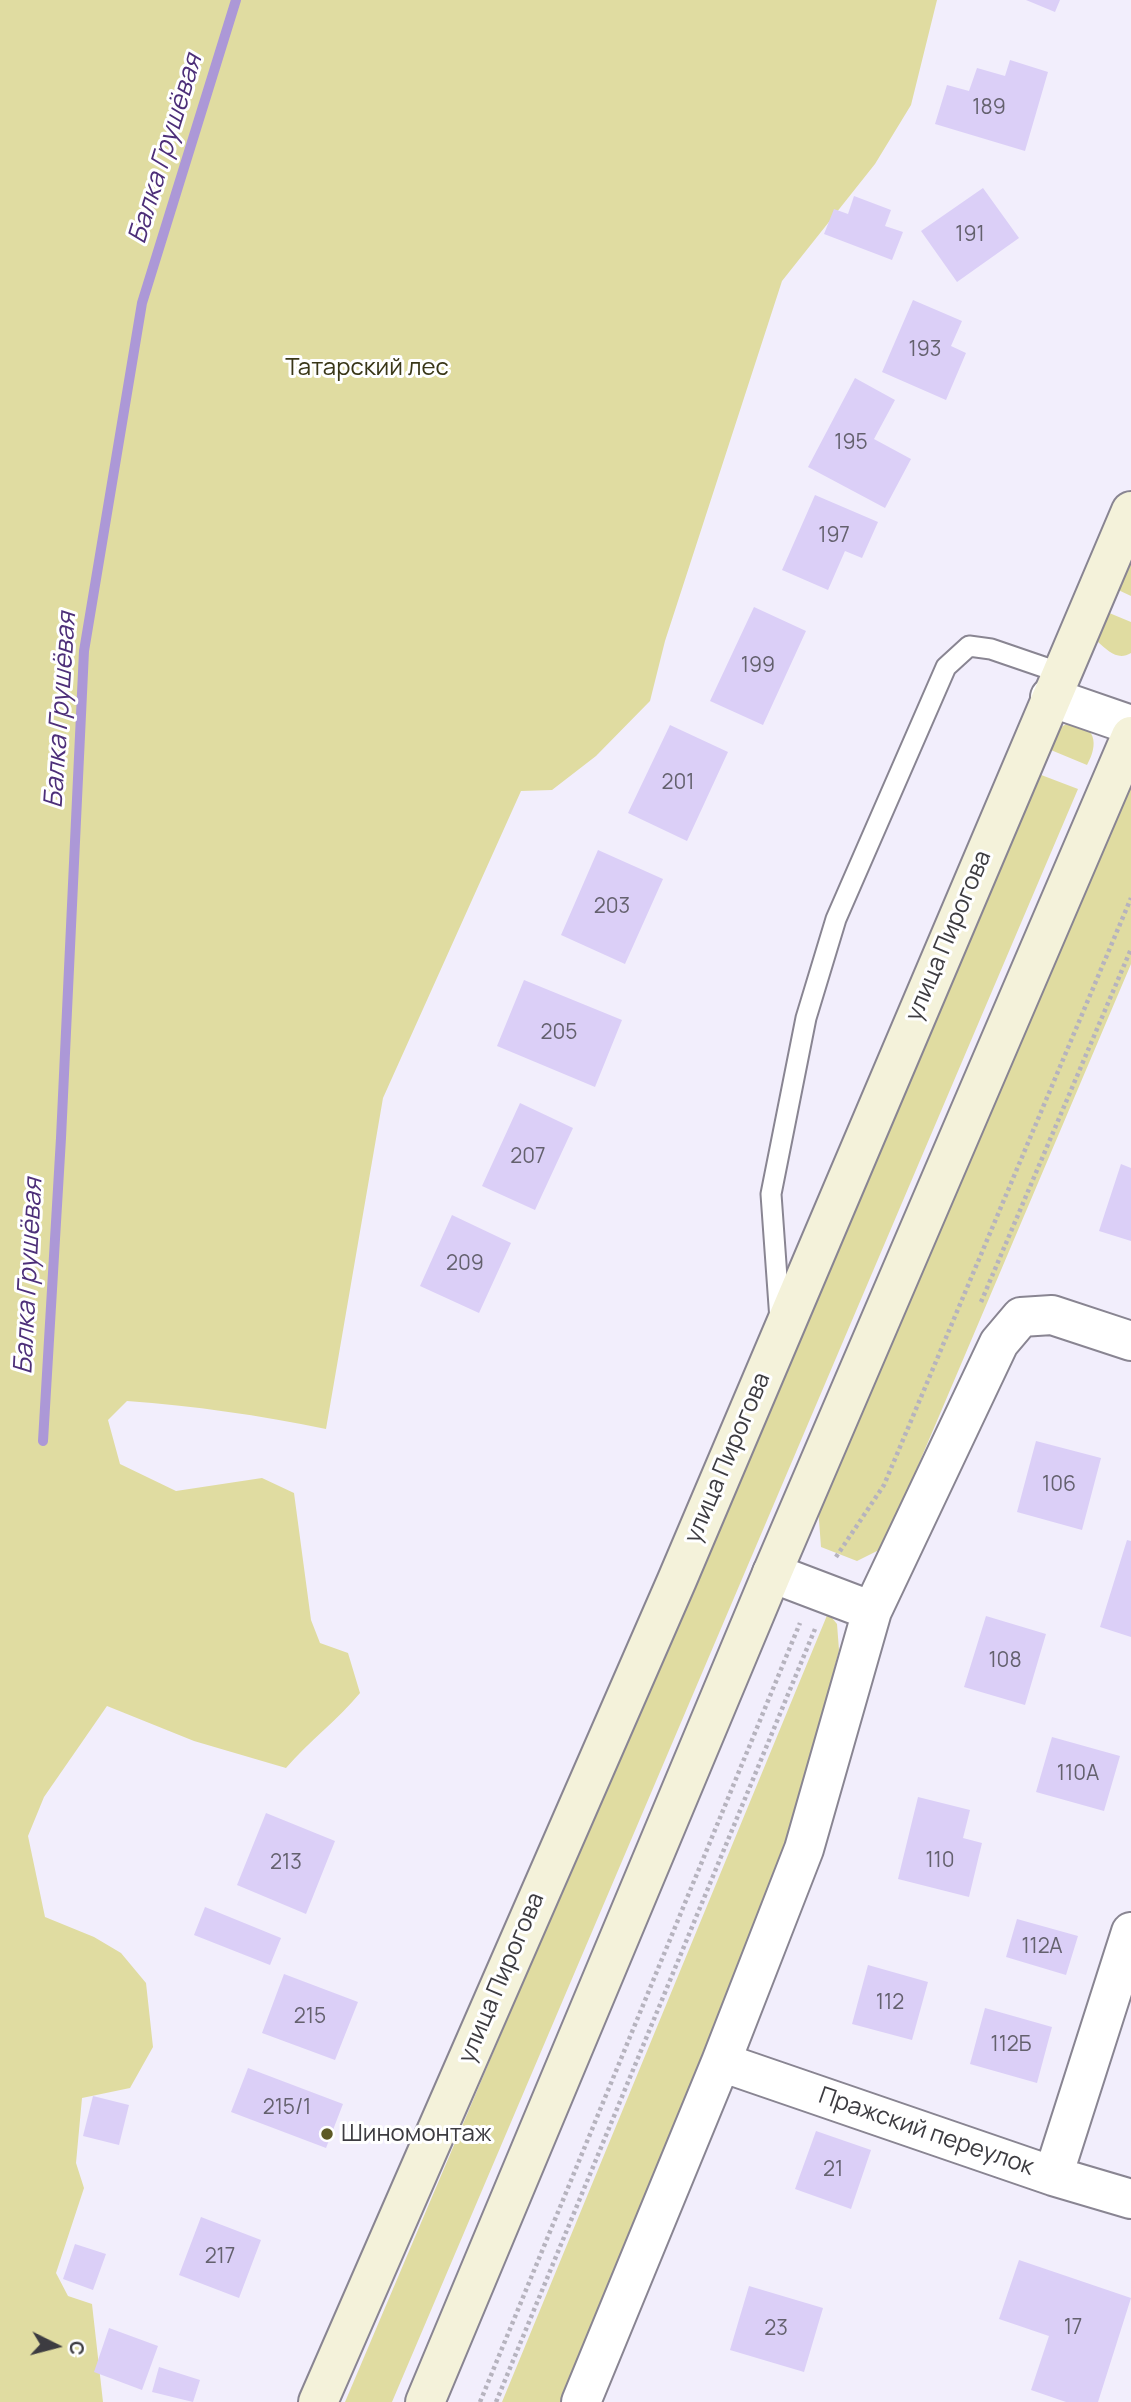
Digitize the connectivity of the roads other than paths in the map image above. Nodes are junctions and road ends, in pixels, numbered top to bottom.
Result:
1 (1131, 511) edge
2 (1055, 685) junction
3 (1131, 725) edge
4 (1131, 736) edge
5 (782, 1332) junction
6 (1131, 1340) edge
7 (772, 1573) junction
8 (872, 1611) junction
9 (1131, 1932) edge
10 (721, 2062) junction
11 (1053, 2176) junction
12 (1131, 2199) edge
13 (317, 2402) edge
14 (425, 2402) edge
15 (581, 2402) edge

1 - 2 main road, улица Пирогова
2 - 3 street
2 - 5 main road, улица Пирогова
2 - 5 lane
4 - 7 main road
5 - 13 main road, улица Пирогова
6 - 8 street
7 - 8 street
7 - 14 main road
8 - 10 street
9 - 11 street
10 - 11 street, Пражский переулок
10 - 15 street
11 - 12 street, Пражский переулок

